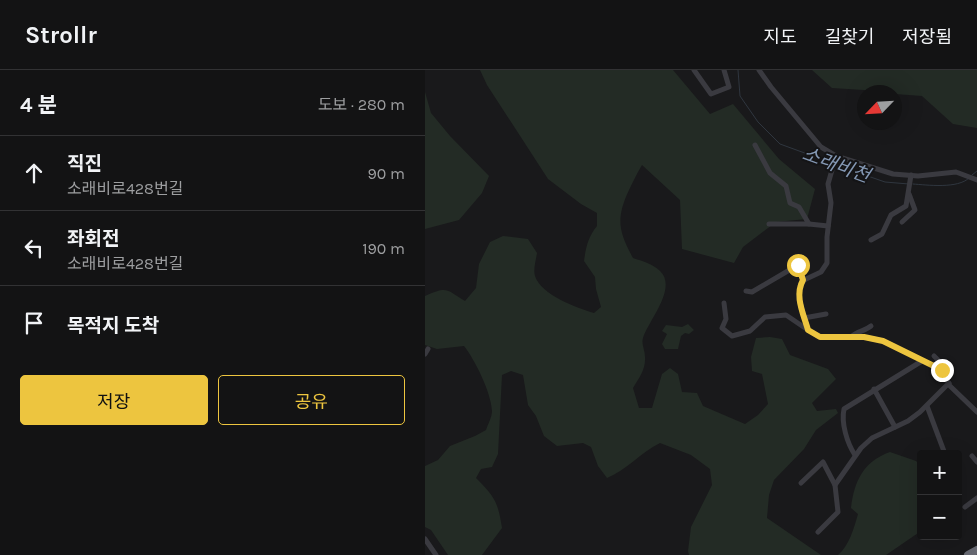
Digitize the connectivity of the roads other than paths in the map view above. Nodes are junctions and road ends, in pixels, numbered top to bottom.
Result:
1 (694, 70) edge
2 (724, 70) edge
3 (759, 70) edge
4 (755, 145) dead end
5 (835, 158) junction
6 (910, 178) junction
7 (977, 180) edge
8 (909, 189) junction
9 (902, 222) dead end
10 (769, 224) dead end
11 (809, 224) junction
12 (829, 226) junction
13 (871, 240) dead end
14 (803, 280) junction
15 (746, 291) dead end
16 (724, 303) dead end
17 (826, 314) dead end
18 (805, 318) junction
19 (871, 326) dead end
20 (808, 330) junction
21 (850, 337) junction
22 (934, 356) dead end
23 (922, 360) junction
24 (944, 374) junction
25 (949, 383) junction
26 (874, 390) junction
27 (927, 406) junction
28 (977, 412) edge
29 (895, 427) junction
30 (944, 450) edge
31 (855, 455) junction
32 (972, 456) dead end
33 (977, 462) edge
34 (801, 484) dead end
35 (835, 485) junction
36 (977, 498) edge
37 (965, 507) dead end
38 (818, 532) dead end
39 (425, 539) edge
40 (977, 550) edge
41 (436, 555) edge
42 (967, 555) edge

1 - 2 street
3 - 5 street
4 - 11 street
5 - 6 street
5 - 12 street
6 - 7 street
6 - 8 street
8 - 9 street
8 - 13 street
10 - 11 street
11 - 12 street
12 - 14 street
14 - 15 street
14 - 18 street
16 - 20 street
17 - 18 street
18 - 20 street
19 - 21 street
20 - 21 street
21 - 23 street
22 - 24 street
23 - 24 street
23 - 26 street
24 - 25 street
25 - 27 street
25 - 28 street
26 - 29 street
26 - 31 street
27 - 29 street
27 - 30 street
29 - 31 street
31 - 35 street
32 - 33 street
34 - 35 street
35 - 38 street
36 - 37 street
39 - 41 street
40 - 42 highway

